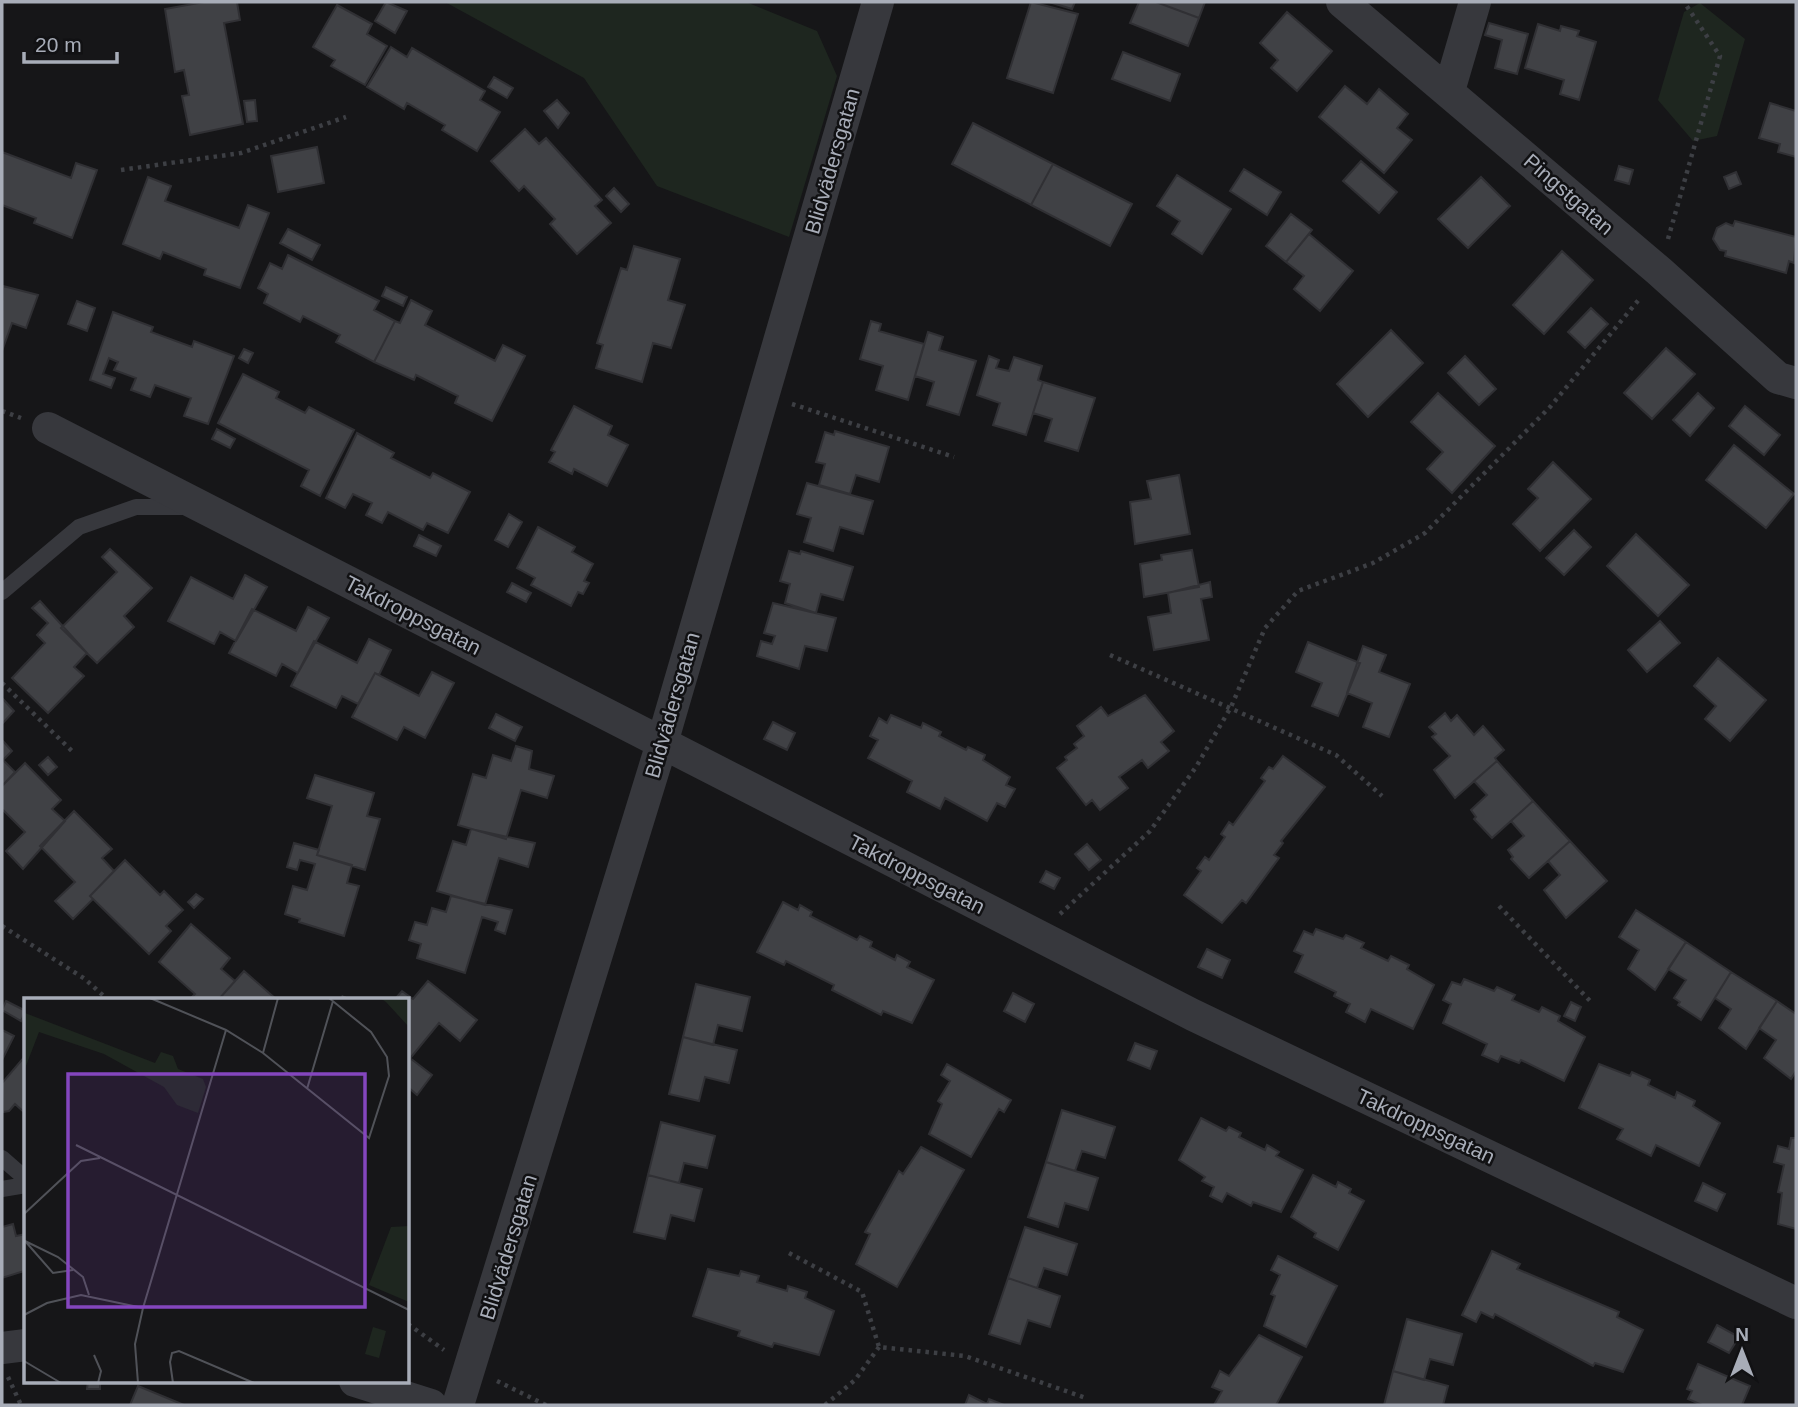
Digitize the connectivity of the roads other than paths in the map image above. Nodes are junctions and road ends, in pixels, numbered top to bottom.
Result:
1 (878, 2) edge
2 (1342, 2) edge
3 (1475, 2) edge
4 (1449, 91) junction
5 (1796, 383) edge
6 (48, 428) dead end
7 (205, 506) junction
8 (2, 592) edge
9 (662, 743) junction
10 (2, 1158) edge
11 (24, 1177) edge
12 (24, 1185) edge
13 (2, 1189) edge
14 (1796, 1303) edge
15 (24, 1346) edge
16 (4, 1361) edge
17 (358, 1382) edge
18 (431, 1405) edge
19 (458, 1405) edge

1 - 9 street, Blidvädersgatan
2 - 4 street, Pingstgatan
3 - 4 street
4 - 5 street, Pingstgatan
6 - 7 street, Takdroppsgatan
7 - 8 lane
7 - 9 street, Takdroppsgatan
9 - 14 street, Takdroppsgatan
9 - 19 street, Blidvädersgatan
10 - 11 lane
12 - 13 lane
15 - 16 street
17 - 18 street

